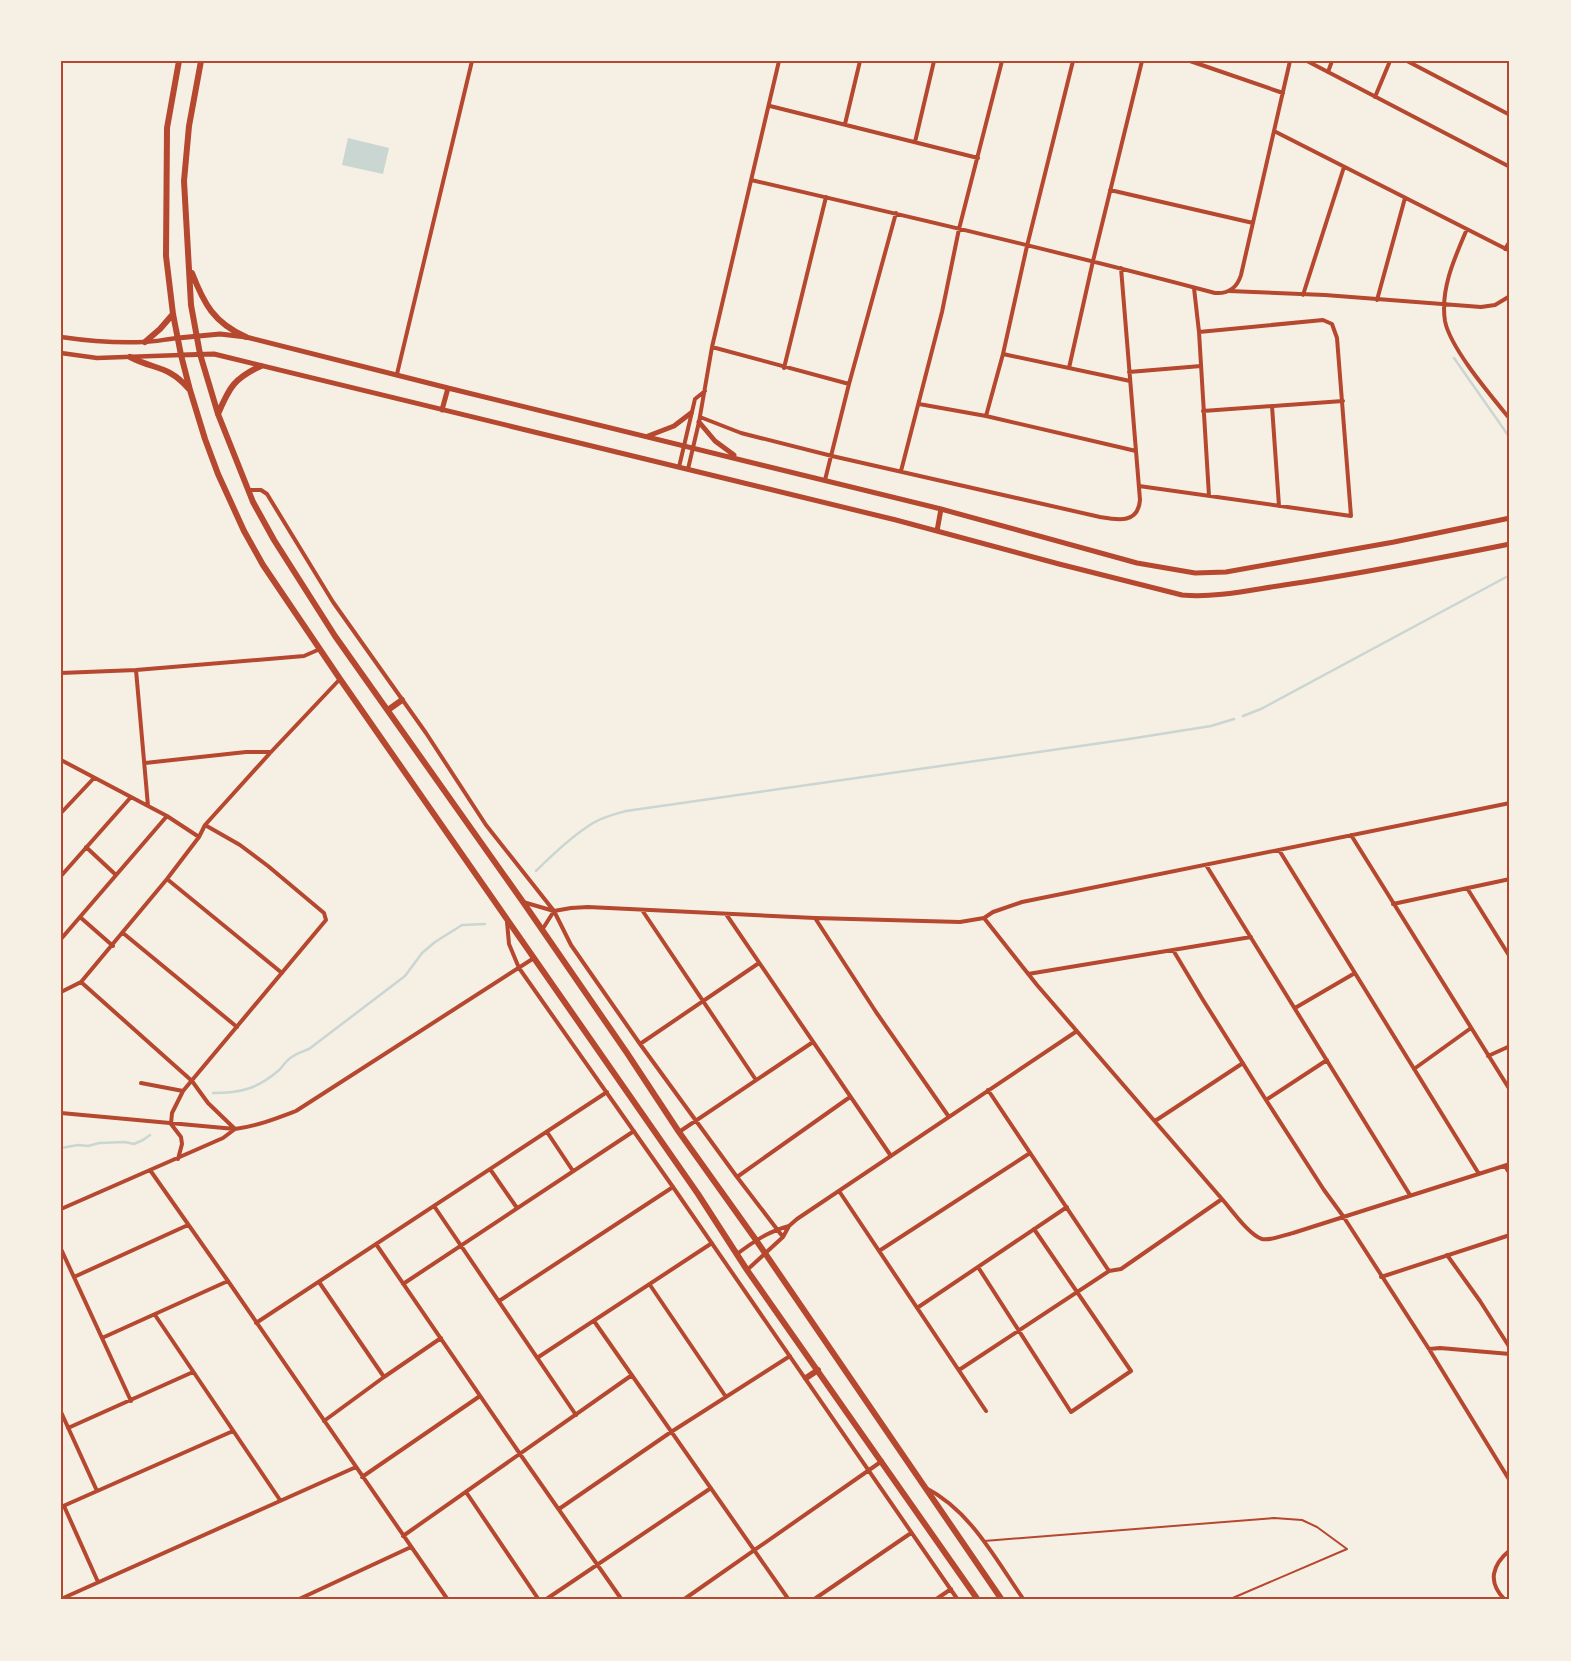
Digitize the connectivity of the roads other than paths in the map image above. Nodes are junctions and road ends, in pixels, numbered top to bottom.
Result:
1 (179, 61) edge
2 (201, 61) edge
3 (472, 61) edge
4 (779, 61) edge
5 (860, 61) edge
6 (934, 61) edge
7 (1002, 61) edge
8 (1073, 61) edge
9 (1142, 61) edge
10 (1190, 61) edge
11 (1290, 61) edge
12 (1307, 61) edge
13 (1332, 61) edge
14 (1390, 61) edge
15 (1407, 61) edge
16 (1328, 72) junction
17 (1283, 93) junction
18 (1375, 97) junction
19 (770, 106) junction
20 (1510, 115) edge
21 (845, 124) junction
22 (1274, 131) junction
23 (915, 142) junction
24 (978, 158) junction
25 (1344, 167) junction
26 (1510, 167) edge
27 (752, 180) junction
28 (1110, 190) junction
29 (826, 198) junction
30 (1406, 198) junction
31 (896, 213) junction
32 (1253, 222) junction
33 (960, 229) junction
34 (1467, 229) junction
35 (1510, 241) edge
36 (1027, 246) junction
37 (1508, 250) edge
38 (1093, 261) junction
39 (190, 267) junction
40 (1120, 268) junction
41 (1194, 288) junction
42 (1230, 291) junction
43 (1303, 294) junction
44 (1510, 296) edge
45 (1377, 300) junction
46 (1444, 303) junction
47 (173, 314) junction
48 (1199, 332) junction
49 (197, 336) junction
50 (61, 337) edge
51 (246, 337) junction
52 (178, 338) junction
53 (145, 342) junction
54 (712, 348) junction
55 (61, 353) edge
56 (200, 354) junction
57 (1003, 354) junction
58 (181, 355) junction
59 (130, 357) junction
60 (261, 366) junction
61 (1200, 366) junction
62 (784, 368) junction
63 (1069, 368) junction
64 (1129, 372) junction
65 (397, 374) junction
66 (1130, 381) junction
67 (849, 384) junction
68 (448, 388) junction
69 (190, 390) junction
70 (705, 391) junction
71 (1343, 401) junction
72 (919, 404) junction
73 (1272, 406) junction
74 (442, 410) junction
75 (1203, 411) junction
76 (691, 413) junction
77 (218, 414) junction
78 (986, 416) junction
79 (1510, 419) edge
80 (699, 420) junction
81 (648, 436) junction
82 (684, 445) junction
83 (694, 447) junction
84 (1136, 451) junction
85 (832, 456) junction
86 (741, 459) junction
87 (679, 467) junction
88 (688, 469) junction
89 (901, 471) junction
90 (825, 480) junction
91 (1138, 486) junction
92 (248, 490) junction
93 (1209, 496) junction
94 (1279, 506) junction
95 (941, 509) junction
96 (1510, 518) edge
97 (937, 531) junction
98 (1510, 544) edge
99 (320, 649) junction
100 (136, 670) junction
101 (61, 673) edge
102 (340, 680) junction
103 (402, 700) junction
104 (388, 710) junction
105 (271, 752) junction
106 (61, 760) edge
107 (146, 763) junction
108 (94, 778) junction
109 (131, 797) junction
110 (1510, 803) edge
111 (148, 806) junction
112 (61, 813) edge
113 (167, 816) junction
114 (205, 826) junction
115 (1351, 835) junction
116 (199, 837) junction
117 (86, 847) junction
118 (1279, 850) junction
119 (1206, 865) junction
120 (116, 875) junction
121 (61, 876) edge
122 (167, 879) junction
123 (1510, 879) edge
124 (1467, 888) junction
125 (523, 902) junction
126 (1393, 904) junction
127 (642, 910) junction
128 (554, 911) junction
129 (726, 914) junction
130 (80, 917) junction
131 (506, 918) junction
132 (815, 918) junction
133 (984, 918) junction
134 (542, 930) junction
135 (123, 933) junction
136 (1251, 937) junction
137 (61, 939) edge
138 (113, 946) junction
139 (1510, 947) edge
140 (1504, 948) junction
141 (1173, 950) junction
142 (534, 958) junction
143 (1510, 958) edge
144 (759, 963) junction
145 (518, 968) junction
146 (282, 973) junction
147 (1355, 973) junction
148 (1028, 974) junction
149 (82, 982) junction
150 (61, 992) edge
151 (704, 1002) junction
152 (1295, 1008) junction
153 (237, 1027) junction
154 (1471, 1028) junction
155 (1077, 1031) junction
156 (813, 1042) junction
157 (640, 1044) junction
158 (1510, 1046) edge
159 (1488, 1056) junction
160 (1327, 1060) junction
161 (1243, 1063) junction
162 (1414, 1068) junction
163 (756, 1080) junction
164 (192, 1081) junction
165 (142, 1083) dead end
166 (988, 1090) junction
167 (1510, 1090) edge
168 (183, 1091) junction
169 (607, 1092) junction
170 (850, 1097) junction
171 (1266, 1100) junction
172 (61, 1113) edge
173 (949, 1116) junction
174 (1156, 1120) junction
175 (695, 1121) junction
176 (171, 1124) junction
177 (235, 1129) junction
178 (634, 1131) junction
179 (546, 1132) junction
180 (679, 1132) junction
181 (1030, 1153) junction
182 (891, 1156) junction
183 (178, 1158) junction
184 (1507, 1165) edge
185 (490, 1169) junction
186 (150, 1170) junction
187 (573, 1171) junction
188 (1479, 1174) junction
189 (1510, 1174) edge
190 (737, 1177) junction
191 (674, 1187) junction
192 (839, 1191) junction
193 (1410, 1195) junction
194 (1222, 1199) junction
195 (434, 1206) junction
196 (517, 1208) junction
197 (1067, 1208) junction
198 (61, 1209) edge
199 (1343, 1216) junction
200 (188, 1225) junction
201 (789, 1226) junction
202 (777, 1229) junction
203 (1034, 1230) junction
204 (1510, 1235) edge
205 (783, 1237) junction
206 (756, 1240) junction
207 (376, 1244) junction
208 (712, 1244) junction
209 (461, 1245) junction
210 (61, 1249) edge
211 (880, 1251) junction
212 (737, 1254) junction
213 (766, 1254) junction
214 (1447, 1255) junction
215 (978, 1267) junction
216 (747, 1270) junction
217 (1109, 1271) junction
218 (74, 1277) junction
219 (1381, 1277) junction
220 (228, 1281) junction
221 (319, 1282) junction
222 (403, 1284) junction
223 (650, 1285) junction
224 (1077, 1292) junction
225 (499, 1301) junction
226 (917, 1308) junction
227 (154, 1315) junction
228 (594, 1322) junction
229 (256, 1323) junction
230 (1019, 1330) junction
231 (102, 1338) junction
232 (441, 1338) junction
233 (1510, 1348) edge
234 (1429, 1349) junction
235 (1510, 1354) edge
236 (790, 1356) junction
237 (537, 1358) junction
238 (818, 1370) junction
239 (959, 1370) junction
240 (193, 1372) junction
241 (632, 1375) junction
242 (384, 1377) junction
243 (806, 1378) junction
244 (480, 1396) junction
245 (726, 1397) junction
246 (130, 1401) junction
247 (986, 1411) dead end
248 (61, 1412) edge
249 (576, 1414) junction
250 (324, 1421) junction
251 (68, 1428) junction
252 (233, 1431) junction
253 (672, 1432) junction
254 (520, 1454) junction
255 (882, 1461) junction
256 (356, 1467) junction
257 (870, 1470) junction
258 (362, 1477) junction
259 (1510, 1481) edge
260 (924, 1487) junction
261 (711, 1488) junction
262 (97, 1491) junction
263 (466, 1492) junction
264 (280, 1500) junction
265 (62, 1507) edge
266 (559, 1509) junction
267 (911, 1533) junction
268 (403, 1536) junction
269 (984, 1541) junction
270 (411, 1547) junction
271 (754, 1550) junction
272 (1510, 1550) edge
273 (598, 1564) junction
274 (98, 1582) junction
275 (951, 1589) junction
276 (70, 1597) edge
277 (61, 1599) edge
278 (297, 1600) edge
279 (448, 1600) edge
280 (539, 1600) edge
281 (545, 1600) edge
282 (622, 1600) edge
283 (683, 1600) edge
284 (789, 1600) edge
285 (813, 1600) edge
286 (935, 1600) edge
287 (958, 1600) edge
288 (978, 1600) edge
289 (1002, 1600) edge
290 (1024, 1600) edge
291 (1228, 1600) edge
292 (1505, 1600) edge

1 - 47 highway
2 - 39 highway
3 - 65 street
4 - 19 street
5 - 21 street
6 - 23 street
7 - 24 street
8 - 36 street
9 - 28 street
10 - 17 street
11 - 17 street
12 - 16 street
13 - 16 street
14 - 18 street
15 - 20 street
16 - 18 street
17 - 22 street
18 - 26 street
19 - 21 street
19 - 27 street
21 - 23 street
22 - 25 street
22 - 32 street
23 - 24 street
24 - 33 street
25 - 30 street
25 - 43 street
27 - 29 street
27 - 54 street
28 - 32 street
28 - 38 street
29 - 31 street
29 - 62 street
30 - 34 street
30 - 45 street
31 - 33 street
31 - 67 street
32 - 42 street
33 - 36 street
33 - 72 street
34 - 37 street
34 - 46 street
35 - 37 street
36 - 38 street
36 - 57 street
38 - 40 street
38 - 63 street
39 - 49 highway
39 - 51 highway
40 - 41 street
40 - 64 street
41 - 42 street
41 - 48 street
42 - 43 street
43 - 45 street
44 - 46 street
45 - 46 street
46 - 79 street
47 - 52 highway
47 - 53 highway
48 - 61 street
48 - 71 street
49 - 51 main road
49 - 52 main road
49 - 56 highway
50 - 53 street
51 - 65 main road
52 - 53 street
52 - 58 highway
54 - 62 street
54 - 70 street
55 - 59 street
56 - 58 main road
56 - 60 main road
56 - 77 highway
57 - 63 street
57 - 78 street
58 - 59 street
58 - 69 highway
59 - 69 highway
60 - 74 main road
60 - 77 highway
61 - 64 street
61 - 75 street
62 - 67 street
63 - 66 street
64 - 66 street
65 - 68 main road
66 - 84 street
67 - 85 street
68 - 74 main road
68 - 81 main road
69 - 99 highway
70 - 76 street
70 - 80 street
71 - 73 street
71 - 94 street
72 - 78 street
72 - 89 street
73 - 75 street
73 - 94 street
74 - 87 main road
75 - 93 street
76 - 81 main road
76 - 82 street
77 - 92 highway
78 - 84 street
80 - 83 street
80 - 85 street
80 - 86 main road
81 - 82 main road
82 - 83 main road
82 - 87 street
83 - 86 main road
83 - 88 street
84 - 91 street
85 - 89 street
85 - 90 street
86 - 90 main road
87 - 88 main road
88 - 97 main road
89 - 91 street
90 - 95 main road
91 - 93 street
92 - 103 street
92 - 104 highway
93 - 94 street
95 - 96 main road
95 - 97 main road
97 - 98 main road
99 - 100 street
99 - 102 highway
100 - 101 street
100 - 107 street
102 - 105 street
102 - 131 highway
103 - 104 highway
103 - 128 street
104 - 125 highway
105 - 107 street
105 - 114 street
106 - 108 street
107 - 111 street
108 - 109 street
108 - 112 street
109 - 111 street
109 - 117 street
110 - 115 street
111 - 113 street
113 - 116 street
113 - 120 street
114 - 116 street
114 - 146 street
115 - 118 street
115 - 126 street
116 - 122 street
117 - 120 street
117 - 121 street
118 - 119 street
118 - 147 street
119 - 133 street
119 - 136 street
120 - 130 street
122 - 135 street
122 - 146 street
123 - 124 street
124 - 126 street
124 - 140 street
125 - 128 street
125 - 134 highway
126 - 154 street
127 - 128 street
127 - 129 street
127 - 151 street
128 - 134 street
128 - 157 street
129 - 132 street
129 - 144 street
130 - 137 street
130 - 138 street
131 - 142 highway
131 - 145 street
132 - 133 street
132 - 173 street
133 - 148 street
134 - 180 highway
135 - 138 street
135 - 153 street
136 - 141 street
136 - 152 street
138 - 149 street
139 - 140 street
140 - 143 street
141 - 148 street
141 - 161 street
142 - 145 street
142 - 212 highway
144 - 151 street
144 - 156 street
145 - 169 street
145 - 177 street
146 - 153 street
147 - 152 street
147 - 162 street
148 - 155 street
149 - 150 street
149 - 164 street
151 - 157 street
151 - 163 street
152 - 160 street
153 - 164 street
154 - 159 street
154 - 162 street
155 - 166 street
155 - 174 street
156 - 163 street
156 - 170 street
157 - 175 street
158 - 159 street
159 - 167 street
160 - 171 street
160 - 193 street
161 - 171 street
161 - 174 street
162 - 188 street
163 - 175 street
164 - 168 street
164 - 177 street
165 - 168 street
166 - 173 street
166 - 181 street
168 - 176 street
169 - 178 street
169 - 179 street
170 - 182 street
170 - 190 street
171 - 199 street
172 - 176 street
173 - 182 street
174 - 194 street
175 - 180 street
175 - 190 street
176 - 177 street
176 - 183 street
177 - 183 street
178 - 187 street
178 - 191 street
179 - 185 street
179 - 187 street
180 - 206 highway
181 - 197 street
181 - 211 street
182 - 192 street
183 - 186 street
184 - 188 street
184 - 189 street
185 - 195 street
185 - 196 street
186 - 198 street
186 - 200 street
187 - 196 street
188 - 193 street
190 - 202 street
191 - 208 street
191 - 225 street
192 - 201 street
192 - 211 street
193 - 199 street
194 - 199 street
194 - 217 street
195 - 207 street
195 - 209 street
196 - 209 street
197 - 203 street
197 - 217 street
199 - 219 street
200 - 218 street
200 - 220 street
201 - 202 street
201 - 205 street
202 - 205 street
202 - 206 street
203 - 215 street
203 - 224 street
204 - 214 street
205 - 213 street
206 - 212 street
206 - 213 highway
207 - 221 street
207 - 222 street
208 - 223 street
208 - 236 street
209 - 222 street
209 - 225 street
210 - 218 street
211 - 226 street
212 - 216 highway
213 - 216 street
213 - 260 highway
214 - 219 street
214 - 233 street
215 - 226 street
215 - 230 street
216 - 238 highway
217 - 224 street
218 - 231 street
219 - 234 street
220 - 227 street
220 - 229 street
221 - 229 street
221 - 242 street
222 - 232 street
223 - 228 street
223 - 245 street
224 - 230 street
224 - 230 street
225 - 237 street
226 - 239 street
227 - 231 street
227 - 240 street
228 - 237 street
228 - 241 street
229 - 250 street
230 - 239 street
231 - 246 street
232 - 242 street
232 - 244 street
234 - 235 street
234 - 259 street
236 - 243 street
236 - 245 street
237 - 249 street
238 - 243 highway
238 - 255 highway
239 - 247 street
240 - 246 street
240 - 252 street
241 - 249 street
241 - 253 street
242 - 250 street
243 - 257 street
244 - 254 street
244 - 258 street
245 - 253 street
246 - 251 street
248 - 251 street
249 - 254 street
250 - 256 street
251 - 262 street
252 - 262 street
252 - 264 street
253 - 261 street
253 - 266 street
254 - 263 street
254 - 266 street
255 - 257 street
255 - 288 highway
256 - 258 street
256 - 264 street
257 - 267 street
257 - 271 street
258 - 268 street
260 - 269 street
260 - 289 highway
261 - 271 street
261 - 273 street
262 - 265 street
263 - 268 street
263 - 280 street
264 - 274 street
265 - 274 street
266 - 273 street
267 - 275 street
267 - 285 street
268 - 270 street
269 - 290 street
269 - 291 lane
270 - 278 street
270 - 279 street
271 - 283 street
271 - 284 street
272 - 292 street
273 - 281 street
273 - 282 street
274 - 276 street
275 - 286 street
275 - 287 street
276 - 277 street

